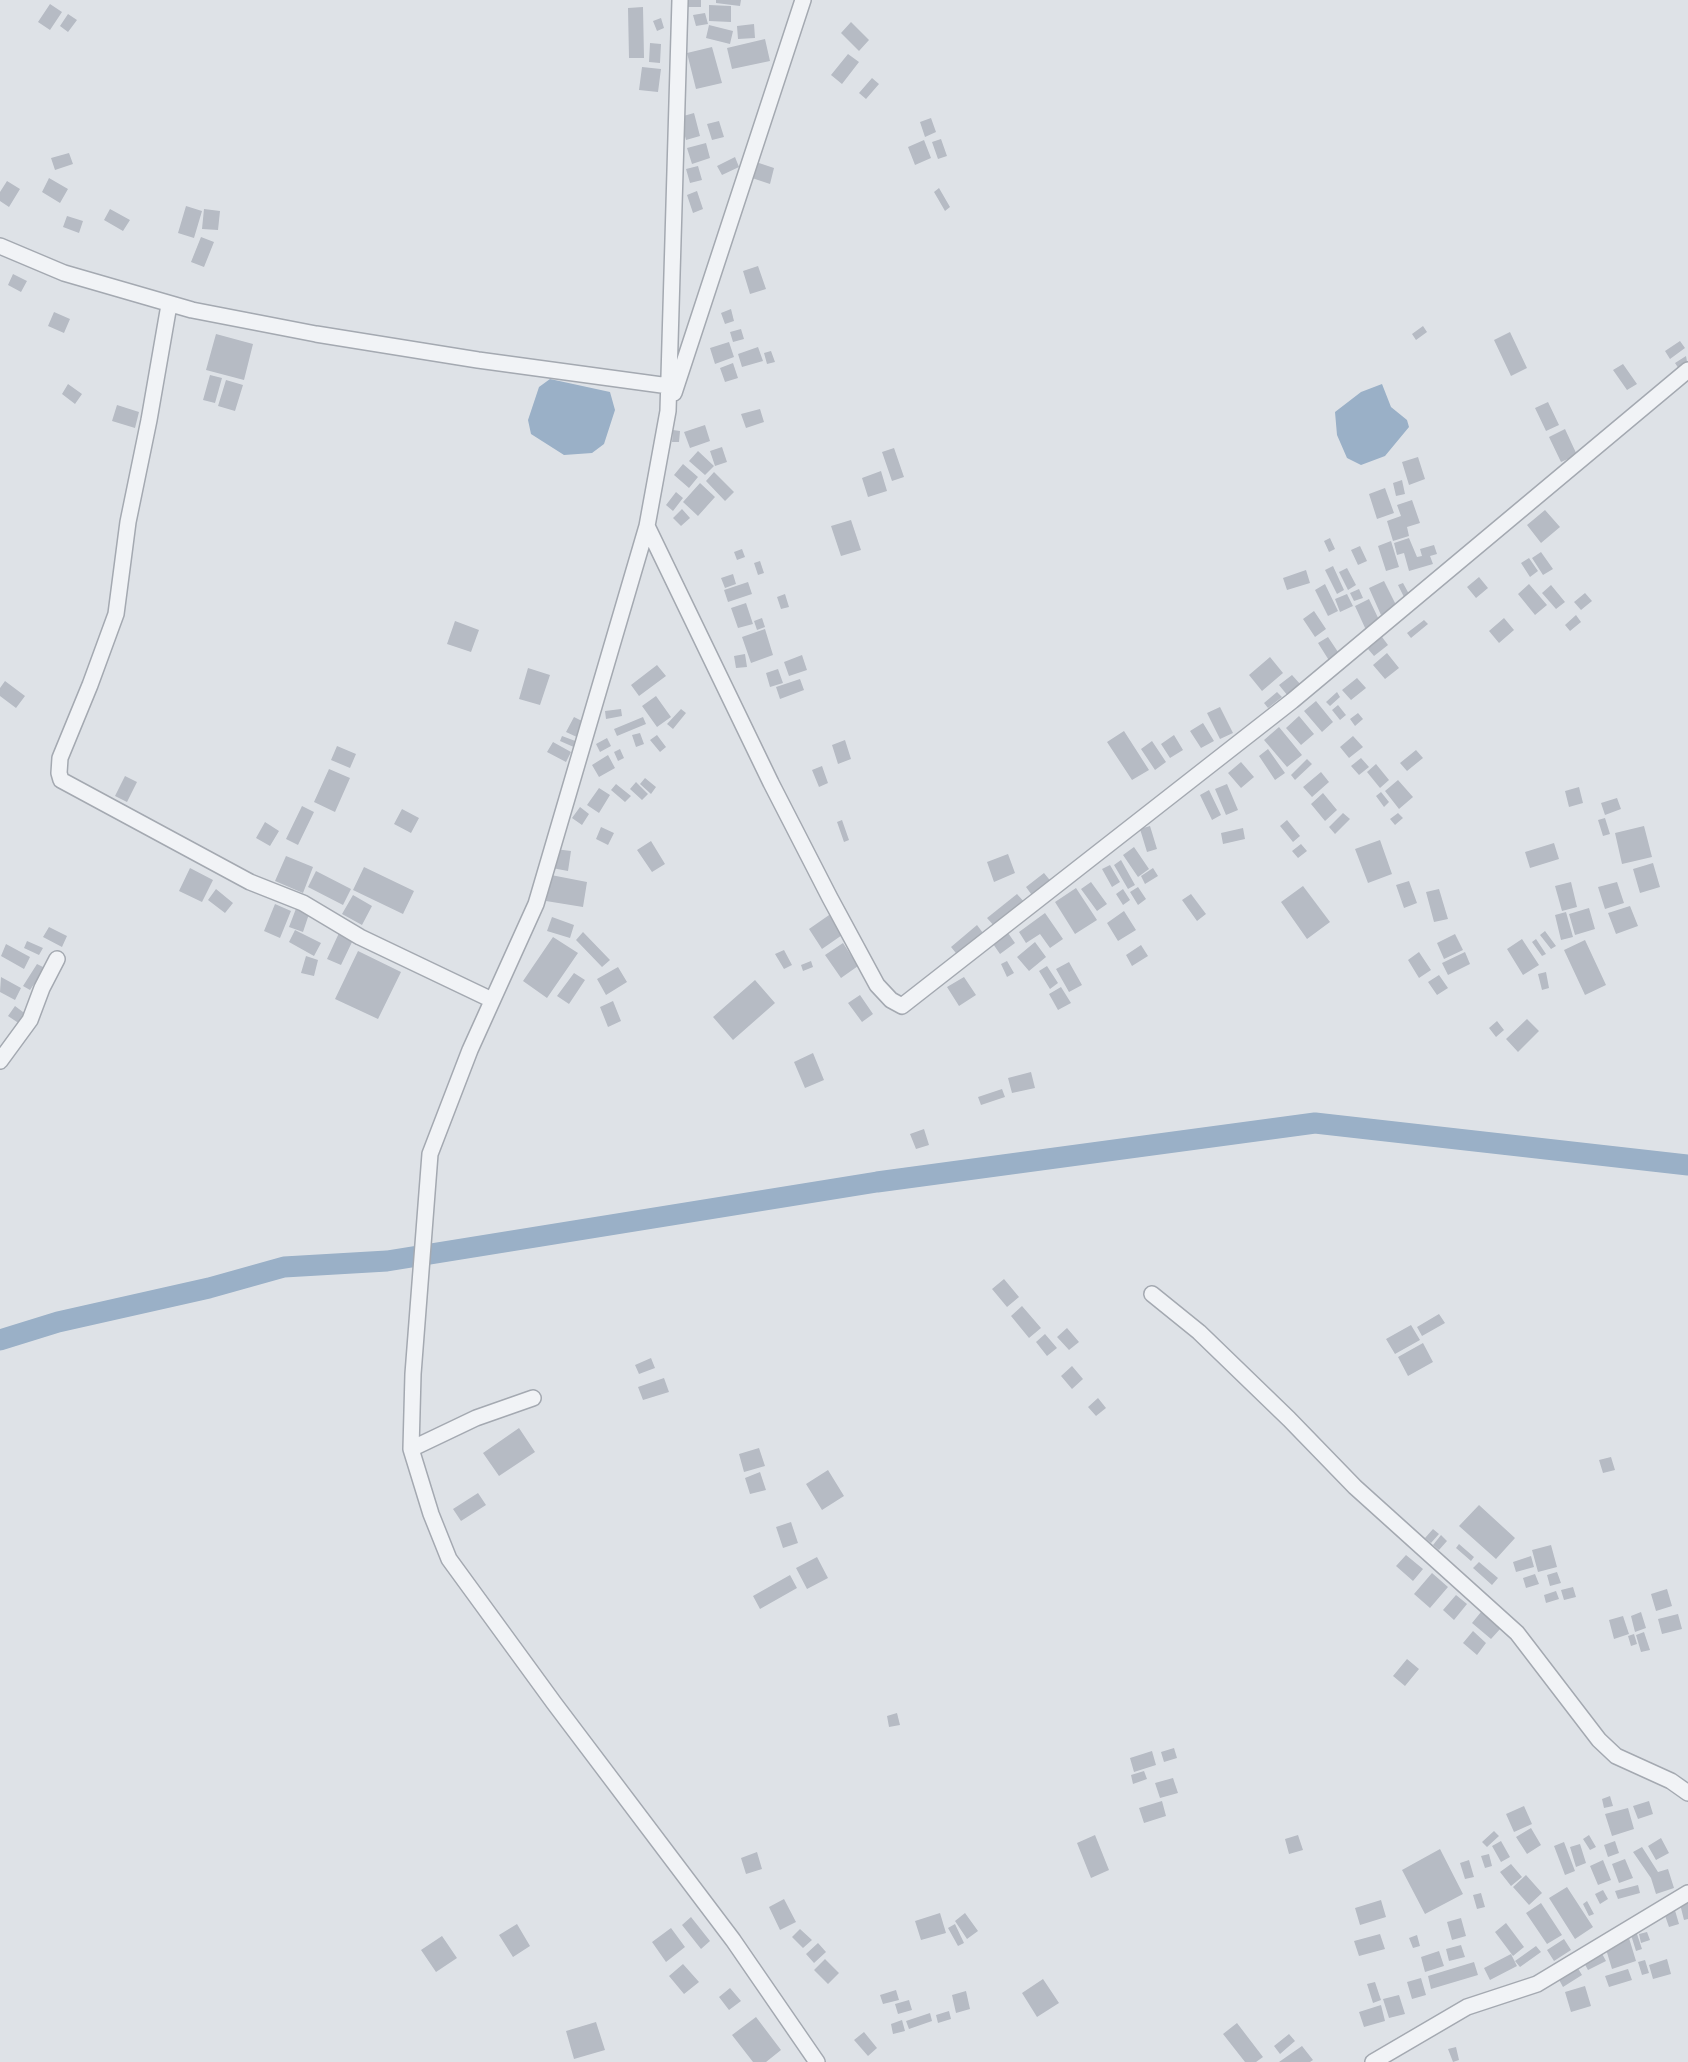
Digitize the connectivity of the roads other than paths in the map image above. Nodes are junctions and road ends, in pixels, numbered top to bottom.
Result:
1 (680, 0) edge
2 (802, 0) edge
3 (0, 246) edge
4 (170, 305) junction
5 (1688, 370) edge
6 (669, 386) junction
7 (668, 411) junction
8 (647, 526) junction
9 (57, 959) dead end
10 (492, 1000) junction
11 (0, 1061) edge
12 (1152, 1294) dead end
13 (533, 1398) dead end
14 (411, 1450) junction
15 (1688, 1793) edge
16 (1688, 1893) edge
17 (817, 2062) edge
18 (1373, 2062) edge

1 - 6 street
2 - 7 street
3 - 4 street
4 - 6 street
4 - 10 street
5 - 8 street
6 - 7 street
7 - 8 street
8 - 10 street
9 - 11 street
10 - 14 street
12 - 15 street
13 - 14 street
14 - 17 street
16 - 18 street

